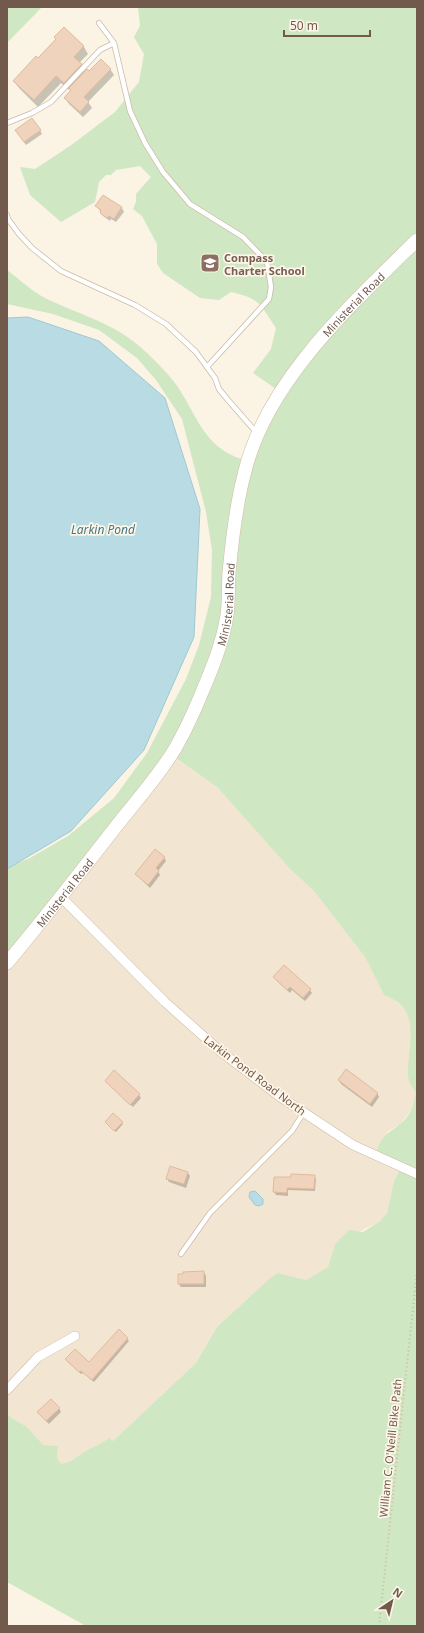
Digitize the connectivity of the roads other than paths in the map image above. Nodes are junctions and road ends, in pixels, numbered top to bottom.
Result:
1 (99, 23) dead end
2 (114, 43) junction
3 (7, 123) edge
4 (7, 215) edge
5 (417, 240) edge
6 (207, 367) junction
7 (258, 433) junction
8 (62, 897) junction
9 (7, 963) edge
10 (304, 1112) junction
11 (417, 1174) edge
12 (181, 1254) dead end
13 (76, 1336) dead end
14 (7, 1390) edge

1 - 2 lane
2 - 3 lane
2 - 6 lane
4 - 6 lane
5 - 7 main road, Ministerial Road
6 - 7 lane
7 - 8 main road, Ministerial Road
8 - 9 main road, Ministerial Road
8 - 10 street, Larkin Pond Road North
10 - 11 street, Larkin Pond Road North
10 - 12 lane
13 - 14 street

